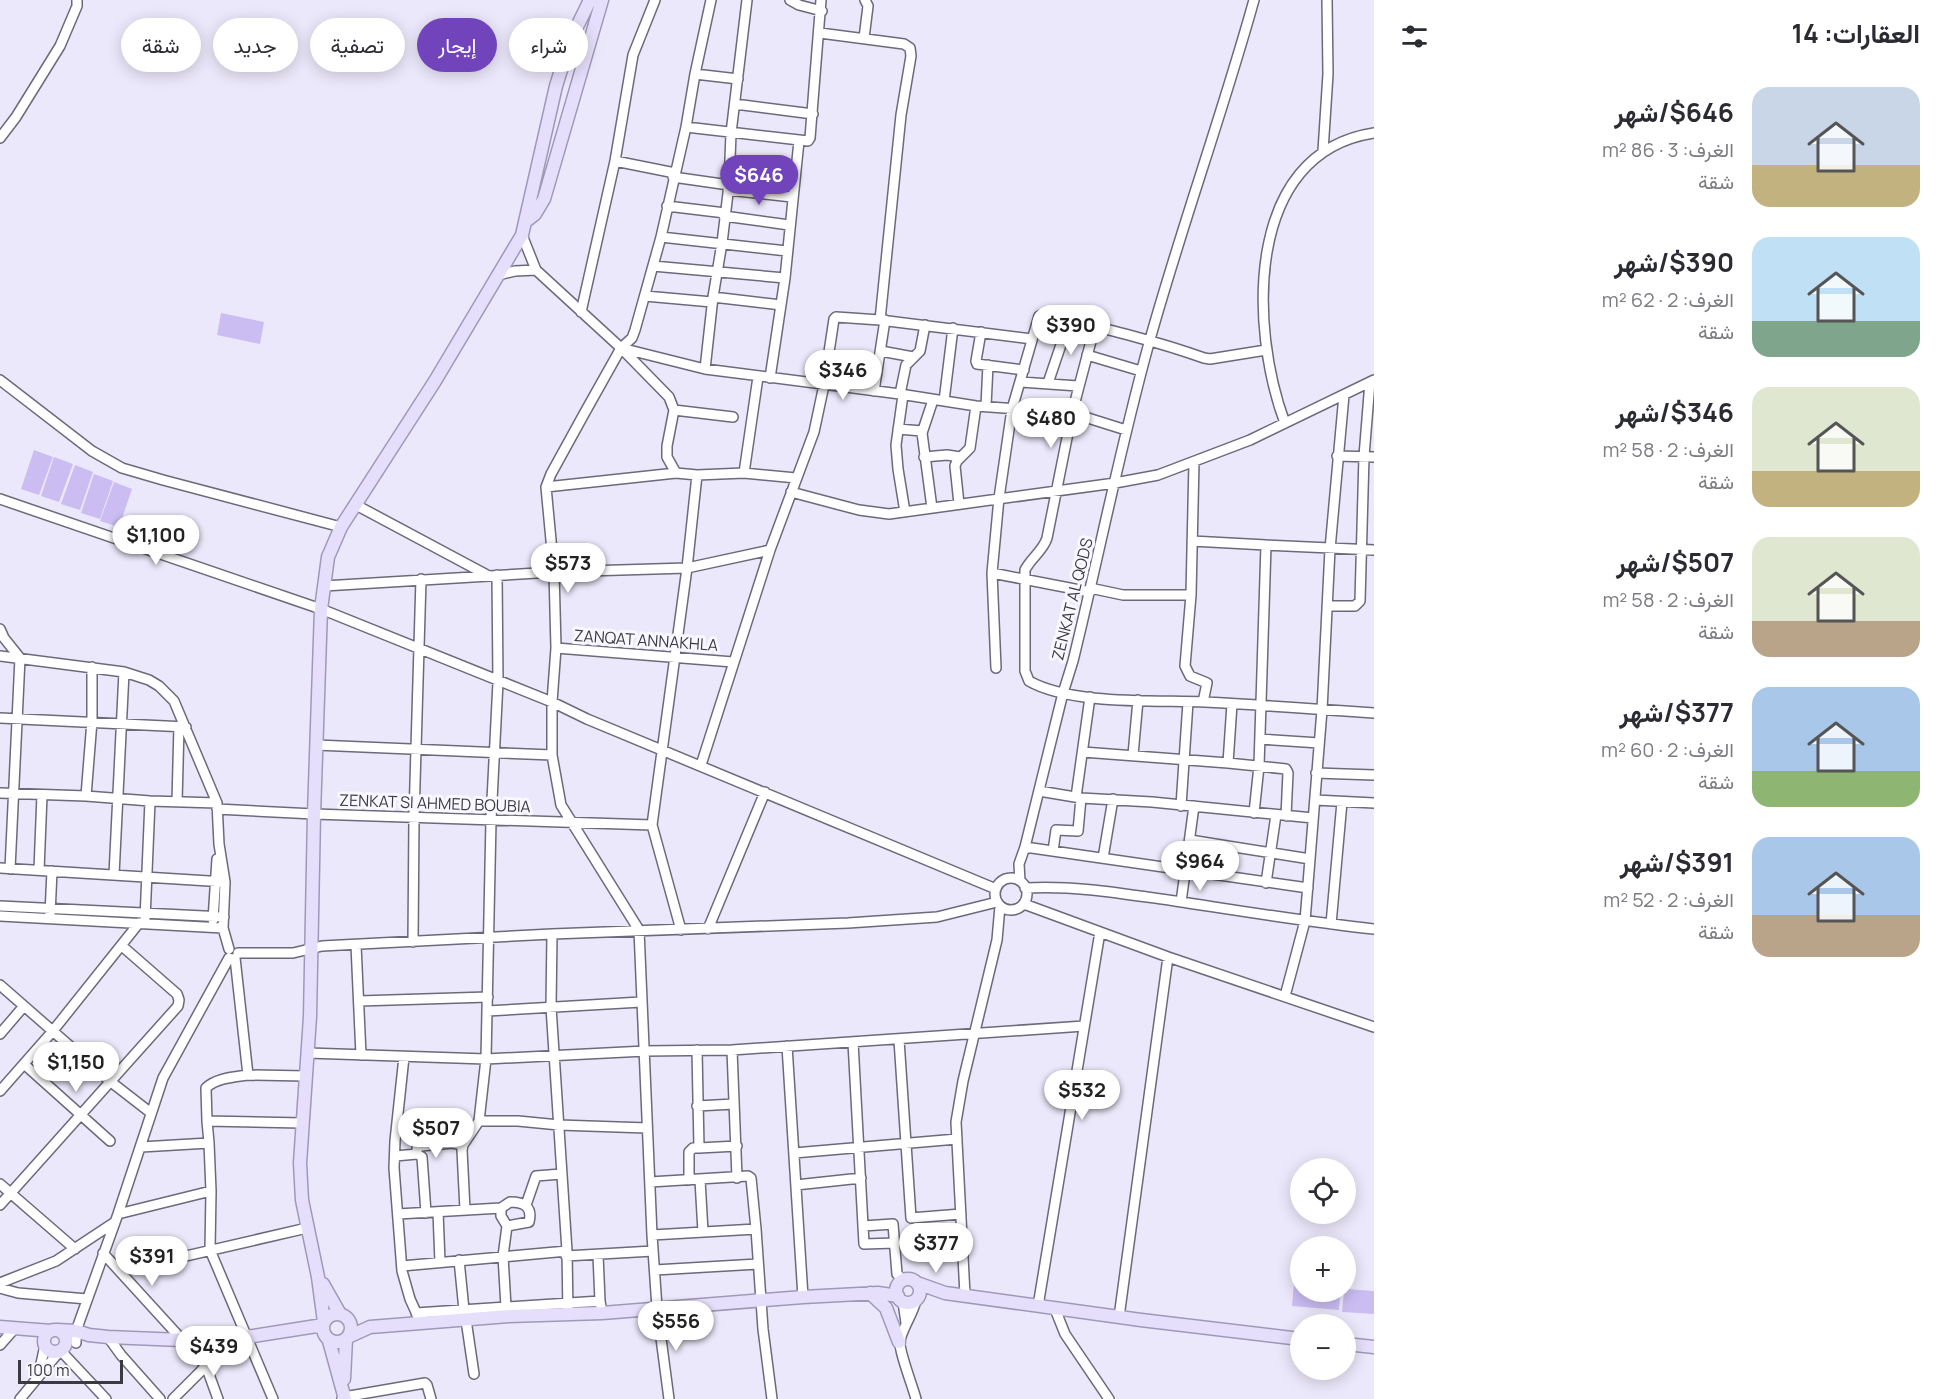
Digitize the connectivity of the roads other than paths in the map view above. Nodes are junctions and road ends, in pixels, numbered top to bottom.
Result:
1 (77, 0) edge
2 (590, 0) edge
3 (602, 0) edge
4 (655, 0) edge
5 (711, 0) edge
6 (747, 0) edge
7 (790, 0) edge
8 (822, 0) edge
9 (865, 0) edge
10 (1254, 0) edge
11 (1327, 0) edge
12 (822, 11) junction
13 (820, 33) junction
14 (864, 38) junction
15 (695, 74) junction
16 (738, 79) junction
17 (735, 104) junction
18 (813, 114) junction
19 (686, 127) junction
20 (731, 133) junction
21 (1374, 133) edge
22 (0, 138) edge
23 (799, 141) junction
24 (1323, 152) junction
25 (615, 161) junction
26 (674, 175) junction
27 (728, 187) junction
28 (792, 197) junction
29 (667, 206) junction
30 (725, 214) junction
31 (525, 222) junction
32 (789, 225) junction
33 (522, 235) junction
34 (660, 237) junction
35 (722, 243) junction
36 (787, 251) junction
37 (653, 266) junction
38 (536, 270) junction
39 (718, 272) junction
40 (498, 275) junction
41 (785, 278) junction
42 (645, 296) junction
43 (713, 300) junction
44 (781, 305) junction
45 (581, 312) junction
46 (883, 320) junction
47 (1069, 321) junction
48 (925, 325) junction
49 (1095, 326) junction
50 (953, 328) junction
51 (981, 332) junction
52 (1032, 339) junction
53 (1149, 341) junction
54 (621, 348) junction
55 (1266, 350) junction
56 (880, 351) junction
57 (1087, 355) junction
58 (913, 357) junction
59 (988, 365) junction
60 (705, 369) junction
61 (1024, 370) junction
62 (1141, 371) junction
63 (758, 377) junction
64 (770, 378) junction
65 (0, 380) edge
66 (1372, 381) edge
67 (1021, 382) junction
68 (1048, 383) junction
69 (824, 385) junction
70 (1078, 386) junction
71 (874, 391) junction
72 (902, 394) junction
73 (1344, 395) junction
74 (933, 400) junction
75 (944, 401) junction
76 (981, 406) junction
77 (1012, 408) junction
78 (674, 410) junction
79 (1072, 413) junction
80 (733, 417) dead end
81 (1285, 423) junction
82 (898, 429) junction
83 (1126, 430) junction
84 (922, 431) junction
85 (1337, 456) junction
86 (924, 457) junction
87 (960, 457) junction
88 (1369, 457) edge
89 (1194, 462) junction
90 (676, 473) junction
91 (744, 473) junction
92 (697, 475) junction
93 (796, 478) junction
94 (1115, 483) junction
95 (546, 487) junction
96 (1057, 491) junction
97 (790, 492) junction
98 (999, 498) junction
99 (0, 499) edge
100 (959, 504) junction
101 (356, 505) junction
102 (932, 508) junction
103 (904, 512) junction
104 (341, 527) junction
105 (1192, 541) junction
106 (1266, 545) junction
107 (1330, 549) junction
108 (770, 550) junction
109 (1360, 550) junction
110 (1374, 550) edge
111 (687, 568) junction
112 (554, 572) junction
113 (992, 573) junction
114 (493, 575) junction
115 (421, 579) junction
116 (1024, 579) junction
117 (324, 586) junction
118 (1090, 590) junction
119 (1191, 595) junction
120 (1327, 606) junction
121 (321, 609) junction
122 (0, 629) edge
123 (419, 648) junction
124 (556, 648) junction
125 (0, 656) edge
126 (675, 656) junction
127 (20, 658) junction
128 (733, 662) junction
129 (92, 667) junction
130 (996, 668) dead end
131 (124, 672) junction
132 (498, 682) junction
133 (1063, 693) junction
134 (1090, 697) junction
135 (1138, 700) junction
136 (552, 702) junction
137 (1188, 702) junction
138 (1203, 702) junction
139 (1232, 704) junction
140 (1261, 706) junction
141 (1322, 710) junction
142 (1374, 713) edge
143 (0, 718) edge
144 (17, 719) junction
145 (92, 721) junction
146 (122, 723) junction
147 (183, 727) junction
148 (1260, 740) junction
149 (1319, 743) junction
150 (316, 745) junction
151 (663, 749) junction
152 (417, 750) junction
153 (494, 752) junction
154 (1083, 752) junction
155 (552, 755) junction
156 (1133, 755) junction
157 (1184, 760) junction
158 (1228, 763) junction
159 (701, 765) junction
160 (1259, 766) junction
161 (1317, 773) junction
162 (1374, 775) edge
163 (1039, 791) junction
164 (765, 792) junction
165 (0, 793) edge
166 (14, 794) junction
167 (42, 795) junction
168 (86, 796) junction
169 (1079, 798) junction
170 (1113, 799) junction
171 (117, 800) junction
172 (1315, 800) junction
173 (150, 801) junction
174 (177, 802) junction
175 (1342, 802) junction
176 (1374, 803) edge
177 (217, 806) junction
178 (1181, 806) junction
179 (1194, 806) junction
180 (1254, 813) junction
181 (314, 814) junction
182 (1281, 815) junction
183 (414, 817) junction
184 (1313, 818) junction
185 (491, 820) junction
186 (572, 822) junction
187 (652, 825) junction
188 (1190, 840) junction
189 (1025, 847) junction
190 (1053, 851) junction
191 (1271, 852) junction
192 (1103, 858) junction
193 (1310, 859) junction
194 (1019, 864) junction
195 (5, 868) edge
196 (39, 870) junction
197 (1186, 870) junction
198 (52, 871) junction
199 (114, 875) junction
200 (148, 877) junction
201 (220, 882) junction
202 (1266, 883) junction
203 (1022, 884) junction
204 (1308, 888) junction
205 (1000, 895) junction
206 (1025, 901) junction
207 (1181, 902) junction
208 (0, 906) edge
209 (50, 909) junction
210 (0, 916) edge
211 (213, 916) junction
212 (224, 917) junction
213 (49, 919) junction
214 (143, 920) junction
215 (1305, 921) junction
216 (1331, 924) junction
217 (212, 927) junction
218 (223, 928) junction
219 (708, 928) junction
220 (1374, 929) edge
221 (639, 930) junction
222 (681, 930) junction
223 (1100, 932) junction
224 (552, 934) junction
225 (489, 937) junction
226 (412, 942) junction
227 (356, 945) junction
228 (122, 946) junction
229 (312, 948) junction
230 (233, 955) junction
231 (1168, 957) junction
232 (0, 985) edge
233 (1285, 996) junction
234 (488, 997) junction
235 (359, 1001) junction
236 (641, 1002) junction
237 (24, 1006) junction
238 (551, 1007) junction
239 (487, 1011) junction
240 (1084, 1026) junction
241 (1374, 1027) edge
242 (52, 1032) junction
243 (0, 1034) edge
244 (974, 1035) junction
245 (899, 1040) junction
246 (853, 1042) junction
247 (787, 1046) junction
248 (696, 1050) junction
249 (732, 1050) junction
250 (645, 1051) junction
251 (308, 1053) junction
252 (361, 1055) junction
253 (554, 1056) junction
254 (404, 1057) junction
255 (486, 1059) junction
256 (24, 1064) junction
257 (248, 1075) junction
258 (306, 1076) junction
259 (111, 1082) junction
260 (0, 1090) edge
261 (734, 1104) junction
262 (697, 1106) junction
263 (152, 1113) junction
264 (81, 1115) junction
265 (207, 1121) junction
266 (479, 1121) junction
267 (302, 1123) junction
268 (559, 1125) junction
269 (647, 1128) junction
270 (957, 1139) junction
271 (110, 1141) dead end
272 (208, 1143) junction
273 (463, 1145) junction
274 (905, 1145) junction
275 (737, 1146) junction
276 (141, 1147) junction
277 (699, 1148) junction
278 (859, 1148) junction
279 (794, 1153) junction
280 (417, 1154) junction
281 (395, 1156) junction
282 (561, 1174) junction
283 (737, 1178) junction
284 (861, 1178) junction
285 (689, 1180) junction
286 (700, 1180) junction
287 (650, 1182) junction
288 (0, 1184) edge
289 (796, 1185) junction
290 (211, 1191) junction
291 (11, 1194) junction
292 (0, 1205) edge
293 (526, 1205) junction
294 (501, 1208) junction
295 (465, 1210) junction
296 (438, 1212) junction
297 (426, 1213) junction
298 (398, 1214) junction
299 (961, 1214) junction
300 (116, 1218) junction
301 (910, 1218) junction
302 (893, 1224) junction
303 (507, 1226) junction
304 (863, 1226) junction
305 (307, 1228) junction
306 (756, 1229) junction
307 (703, 1232) junction
308 (652, 1235) junction
309 (895, 1243) junction
310 (75, 1249) junction
311 (210, 1250) junction
312 (653, 1251) junction
313 (103, 1253) junction
314 (566, 1254) junction
315 (598, 1255) junction
316 (503, 1256) junction
317 (459, 1260) junction
318 (441, 1262) junction
319 (758, 1264) junction
320 (402, 1266) junction
321 (654, 1270) junction
322 (121, 1271) junction
323 (318, 1277) junction
324 (902, 1281) junction
325 (917, 1283) junction
326 (0, 1285) edge
327 (874, 1293) junction
328 (945, 1293) junction
329 (965, 1295) junction
330 (803, 1297) junction
331 (87, 1299) junction
332 (900, 1299) junction
333 (761, 1300) junction
334 (916, 1300) junction
335 (1038, 1306) junction
336 (601, 1307) junction
337 (657, 1308) junction
338 (569, 1309) junction
339 (1055, 1309) junction
340 (507, 1312) junction
341 (465, 1315) junction
342 (343, 1316) junction
343 (1119, 1317) junction
344 (419, 1318) junction
345 (906, 1323) junction
346 (0, 1327) edge
347 (370, 1327) junction
348 (20, 1329) junction
349 (325, 1330) junction
350 (49, 1337) junction
351 (108, 1337) junction
352 (243, 1337) junction
353 (347, 1338) junction
354 (1290, 1338) edge
355 (181, 1340) junction
356 (899, 1342) junction
357 (0, 1345) edge
358 (68, 1345) junction
359 (1356, 1345) edge
360 (1374, 1347) edge
361 (206, 1366) junction
362 (474, 1374) dead end
363 (39, 1375) junction
364 (368, 1396) edge
365 (344, 1397) edge
366 (20, 1399) edge
367 (106, 1399) edge
368 (160, 1399) edge
369 (173, 1399) edge
370 (218, 1399) edge
371 (273, 1399) edge
372 (431, 1399) edge
373 (669, 1399) edge
374 (772, 1399) edge
375 (916, 1399) edge
376 (1109, 1399) edge

1 - 22 street
2 - 31 main road
3 - 31 main road
4 - 25 street
5 - 15 street
6 - 16 street
7 - 12 street
8 - 12 street
9 - 14 street
10 - 53 street, ZENKAT AL QODS
11 - 24 street
12 - 13 street
13 - 14 street
13 - 18 street
14 - 46 street
15 - 16 street
15 - 19 street
16 - 17 street
17 - 18 street
17 - 20 street
18 - 23 street
19 - 20 street
19 - 26 street
20 - 23 street
20 - 27 street
21 - 24 street
23 - 28 street
24 - 55 street
25 - 26 street
25 - 45 street
26 - 27 street
26 - 29 street
27 - 28 street
27 - 30 street
28 - 32 street
29 - 30 street
29 - 34 street
30 - 32 street
30 - 35 street
31 - 33 main road
32 - 36 street
33 - 38 street
33 - 40 main road
34 - 35 street
34 - 37 street
35 - 36 street
35 - 39 street
36 - 41 street
37 - 39 street
37 - 42 street
38 - 40 street
38 - 45 street
39 - 41 street
39 - 43 street
40 - 101 main road
41 - 44 street
42 - 43 street
42 - 54 street
43 - 44 street
43 - 60 street
44 - 64 street
45 - 54 street
46 - 48 street
46 - 56 street
46 - 69 street
47 - 49 street
47 - 52 street
47 - 68 street
48 - 50 street
48 - 58 street
49 - 53 street
49 - 57 street
50 - 51 street
50 - 75 street
51 - 52 street
51 - 59 street
52 - 61 street
53 - 55 street
53 - 62 street, ZENKAT AL QODS
54 - 60 street
54 - 78 street
54 - 95 street
55 - 81 street
56 - 58 street
56 - 71 street
57 - 62 street
57 - 70 street
58 - 72 street
59 - 61 street
59 - 76 street
60 - 63 street
61 - 67 street
62 - 83 street, ZENKAT AL QODS
63 - 64 street
63 - 91 street
64 - 69 street
65 - 104 street
66 - 73 street
66 - 88 street
67 - 68 street
67 - 77 street
68 - 70 street
69 - 71 street
69 - 93 street
70 - 79 street
71 - 72 street
72 - 74 street
72 - 82 street
73 - 81 street
73 - 85 street
74 - 75 street
74 - 84 street
75 - 76 street
76 - 77 street
76 - 87 street
77 - 79 street
77 - 98 street
78 - 80 street
78 - 90 street
79 - 83 street
79 - 96 street
81 - 89 street
82 - 84 street
82 - 103 street
83 - 94 street, ZENKAT AL QODS
84 - 86 street
85 - 88 street
85 - 107 street
86 - 87 street
86 - 102 street
87 - 100 street
88 - 109 street
89 - 94 street
89 - 105 street
90 - 92 street
90 - 95 street
91 - 92 street
91 - 93 street
92 - 111 street
93 - 97 street
94 - 96 street
94 - 118 street, ZENKAT AL QODS
95 - 112 street
96 - 98 street
96 - 116 street
97 - 103 street
97 - 108 street
98 - 100 street
98 - 113 street
99 - 121 street
100 - 102 street
101 - 104 main road
101 - 114 street
102 - 103 street
104 - 117 main road
105 - 106 street
105 - 119 street
106 - 107 street
106 - 140 street
107 - 109 street
107 - 120 street
108 - 111 street
108 - 128 street
109 - 110 street
109 - 120 street
111 - 112 street
111 - 126 street
112 - 114 street
112 - 124 street
113 - 116 street
113 - 130 street
114 - 115 street
114 - 132 street
115 - 117 street
115 - 123 street
116 - 118 street
116 - 133 street
117 - 121 main road
118 - 119 street
118 - 133 street, ZENKAT AL QODS
119 - 138 street
120 - 141 street
121 - 123 street
121 - 150 main road
122 - 127 street
123 - 132 street
123 - 152 street
124 - 126 street, ZANQAT ANNAKHLA
124 - 136 street
125 - 127 street
126 - 128 street, ZANQAT ANNAKHLA
126 - 151 street
127 - 129 street
127 - 144 street
128 - 159 street
129 - 131 street
129 - 145 street
131 - 146 street
131 - 147 street
132 - 136 street
132 - 153 street
133 - 134 street
133 - 163 street, ZENKAT AL QODS
134 - 135 street
134 - 154 street
135 - 137 street
135 - 156 street
136 - 151 street
136 - 155 street
137 - 138 street
137 - 157 street
138 - 139 street
139 - 140 street
139 - 158 street
140 - 141 street
140 - 148 street
141 - 142 street
141 - 149 street
143 - 144 street
144 - 145 street
144 - 166 street
145 - 146 street
145 - 168 street
146 - 147 street
146 - 171 street
147 - 174 street
147 - 177 street
148 - 149 street
148 - 160 street
149 - 161 street
150 - 152 street
150 - 181 main road
151 - 159 street
151 - 187 street
152 - 153 street
152 - 183 street
153 - 155 street
153 - 185 street
154 - 156 street
154 - 169 street
155 - 186 street
156 - 157 street
157 - 158 street
157 - 178 street
158 - 160 street
159 - 164 street
160 - 180 street
160 - 182 street
161 - 162 street
161 - 172 street
163 - 169 street
163 - 189 street, ZENKAT AL QODS
164 - 205 street
164 - 219 street
165 - 166 street, ZENKAT SI AHMED BOUBIA
166 - 167 street, ZENKAT SI AHMED BOUBIA
166 - 195 street
167 - 168 street, ZENKAT SI AHMED BOUBIA
167 - 196 street
168 - 171 street, ZENKAT SI AHMED BOUBIA
169 - 170 street
169 - 190 street
170 - 178 street
170 - 192 street
171 - 173 street, ZENKAT SI AHMED BOUBIA
171 - 199 street
172 - 175 street
172 - 184 street
173 - 174 street, ZENKAT SI AHMED BOUBIA
173 - 200 street
174 - 177 street, ZENKAT SI AHMED BOUBIA
175 - 176 street
175 - 216 street
177 - 181 street, ZENKAT SI AHMED BOUBIA
177 - 201 street
178 - 179 street
179 - 180 street
179 - 188 street
180 - 182 street
181 - 183 street, ZENKAT SI AHMED BOUBIA
181 - 229 main road
182 - 184 street
182 - 191 street
183 - 185 street, ZENKAT SI AHMED BOUBIA
183 - 226 street
184 - 193 street
185 - 186 street, ZENKAT SI AHMED BOUBIA
185 - 225 street
186 - 187 street, ZENKAT SI AHMED BOUBIA
186 - 221 street
187 - 222 street
188 - 191 street
188 - 197 street
189 - 190 street
189 - 194 street, ZENKAT AL QODS
190 - 192 street
191 - 193 street
191 - 202 street
192 - 197 street
193 - 204 street
194 - 203 street
194 - 205 street
195 - 196 street
196 - 198 street
197 - 202 street
197 - 207 street
198 - 199 street
198 - 209 street
199 - 200 street
200 - 201 street
200 - 214 street
201 - 211 street
201 - 212 street
202 - 204 street
203 - 205 street
203 - 206 street
203 - 207 street
204 - 215 street
205 - 206 street
205 - 219 street
205 - 244 street
206 - 223 street
207 - 215 street
208 - 209 street
209 - 213 street
209 - 214 street
210 - 213 street
211 - 212 street
211 - 214 street
211 - 217 street
212 - 218 street
213 - 214 street
214 - 217 street
214 - 228 street
215 - 216 street
215 - 233 street
216 - 220 street
217 - 218 street
218 - 230 street
219 - 222 street
221 - 222 street
221 - 224 street
221 - 236 street
223 - 231 street
223 - 240 street
224 - 225 street
224 - 238 street
225 - 226 street
225 - 234 street
226 - 227 street
227 - 229 street
227 - 235 street
228 - 242 street
228 - 259 street
229 - 230 street
229 - 251 main road
230 - 257 street
230 - 263 street
231 - 233 street
231 - 343 street
232 - 237 street
233 - 241 street
234 - 235 street
234 - 239 street
235 - 252 street
236 - 238 street
236 - 250 street
237 - 242 street
237 - 243 street
238 - 239 street
238 - 253 street
239 - 255 street
240 - 244 street
240 - 335 street
242 - 256 street
242 - 259 street
244 - 245 street
244 - 270 street
245 - 246 street
245 - 274 street
246 - 247 street
246 - 278 street
247 - 249 street
247 - 279 street
248 - 249 street
248 - 250 street
248 - 262 street
249 - 261 street
250 - 253 street
250 - 269 street
251 - 252 street
251 - 258 main road
252 - 254 street
253 - 255 street
253 - 268 street
254 - 255 street
254 - 281 street
255 - 266 street
256 - 260 street
256 - 264 street
257 - 258 street
257 - 265 street
258 - 267 main road
259 - 263 street
259 - 264 street
261 - 262 street
261 - 275 street
262 - 277 street
263 - 276 street
264 - 271 street
264 - 291 street
265 - 267 street
265 - 272 street
266 - 268 street
266 - 273 street
267 - 305 main road
268 - 269 street
268 - 282 street
269 - 287 street
270 - 274 street
270 - 299 street
272 - 276 street
272 - 290 street
273 - 280 street
273 - 295 street
274 - 278 street
274 - 301 street
275 - 277 street
275 - 283 street
276 - 300 street
277 - 285 street
278 - 279 street
278 - 284 street
279 - 289 street
280 - 281 street
280 - 297 street
281 - 298 street
282 - 293 street
282 - 314 street
283 - 286 street
283 - 306 street
284 - 289 street
284 - 304 street
285 - 286 street
285 - 287 street
286 - 307 street
287 - 308 street
288 - 291 street
289 - 330 street
290 - 300 street
290 - 311 street
291 - 292 street
291 - 310 street
293 - 294 street
293 - 303 street
294 - 295 street
294 - 303 street
295 - 296 street
296 - 297 street
296 - 318 street
297 - 298 street
298 - 320 street
299 - 301 street
299 - 329 street
300 - 310 street
300 - 313 street
301 - 302 street
302 - 304 street
302 - 309 street
303 - 316 street
304 - 309 street
305 - 311 street
305 - 323 main road
306 - 307 street
306 - 319 street
307 - 308 street
308 - 312 street
309 - 324 street
310 - 326 street
311 - 322 street
311 - 352 street
312 - 315 street
312 - 321 street
313 - 322 street
313 - 331 street
314 - 315 street
314 - 316 street
314 - 338 street
315 - 336 street
316 - 317 street
316 - 340 street
317 - 318 street
317 - 341 street
318 - 320 street
319 - 321 street
319 - 333 street
320 - 344 street
321 - 337 street
322 - 355 street
323 - 342 main road
323 - 349 main road
324 - 325 main road
324 - 327 main road
324 - 332 main road
325 - 328 main road
325 - 334 main road
326 - 331 street
327 - 330 main road
327 - 332 main road
327 - 356 main road
328 - 329 main road
328 - 334 main road
329 - 335 main road
330 - 333 main road
331 - 358 street
332 - 334 main road
332 - 345 street
333 - 337 main road
333 - 374 street
334 - 345 street
335 - 339 main road
336 - 337 main road
336 - 338 main road
337 - 373 street
338 - 340 main road
339 - 343 main road
339 - 376 street
340 - 341 main road
341 - 344 main road
341 - 362 street
342 - 347 main road
342 - 349 main road
342 - 353 main road
343 - 354 main road
344 - 347 main road
345 - 356 street
346 - 348 main road
347 - 353 main road
348 - 350 main road
348 - 357 street
349 - 352 main road
349 - 353 main road
349 - 365 main road
350 - 358 main road
350 - 358 main road
350 - 363 street
351 - 355 main road
351 - 358 main road
351 - 368 street
352 - 355 main road
352 - 361 street
352 - 371 street
353 - 365 main road
355 - 361 street
356 - 375 street
358 - 363 street
358 - 367 street
359 - 360 main road
361 - 369 street
361 - 370 street
363 - 366 street
364 - 365 street
364 - 372 street

